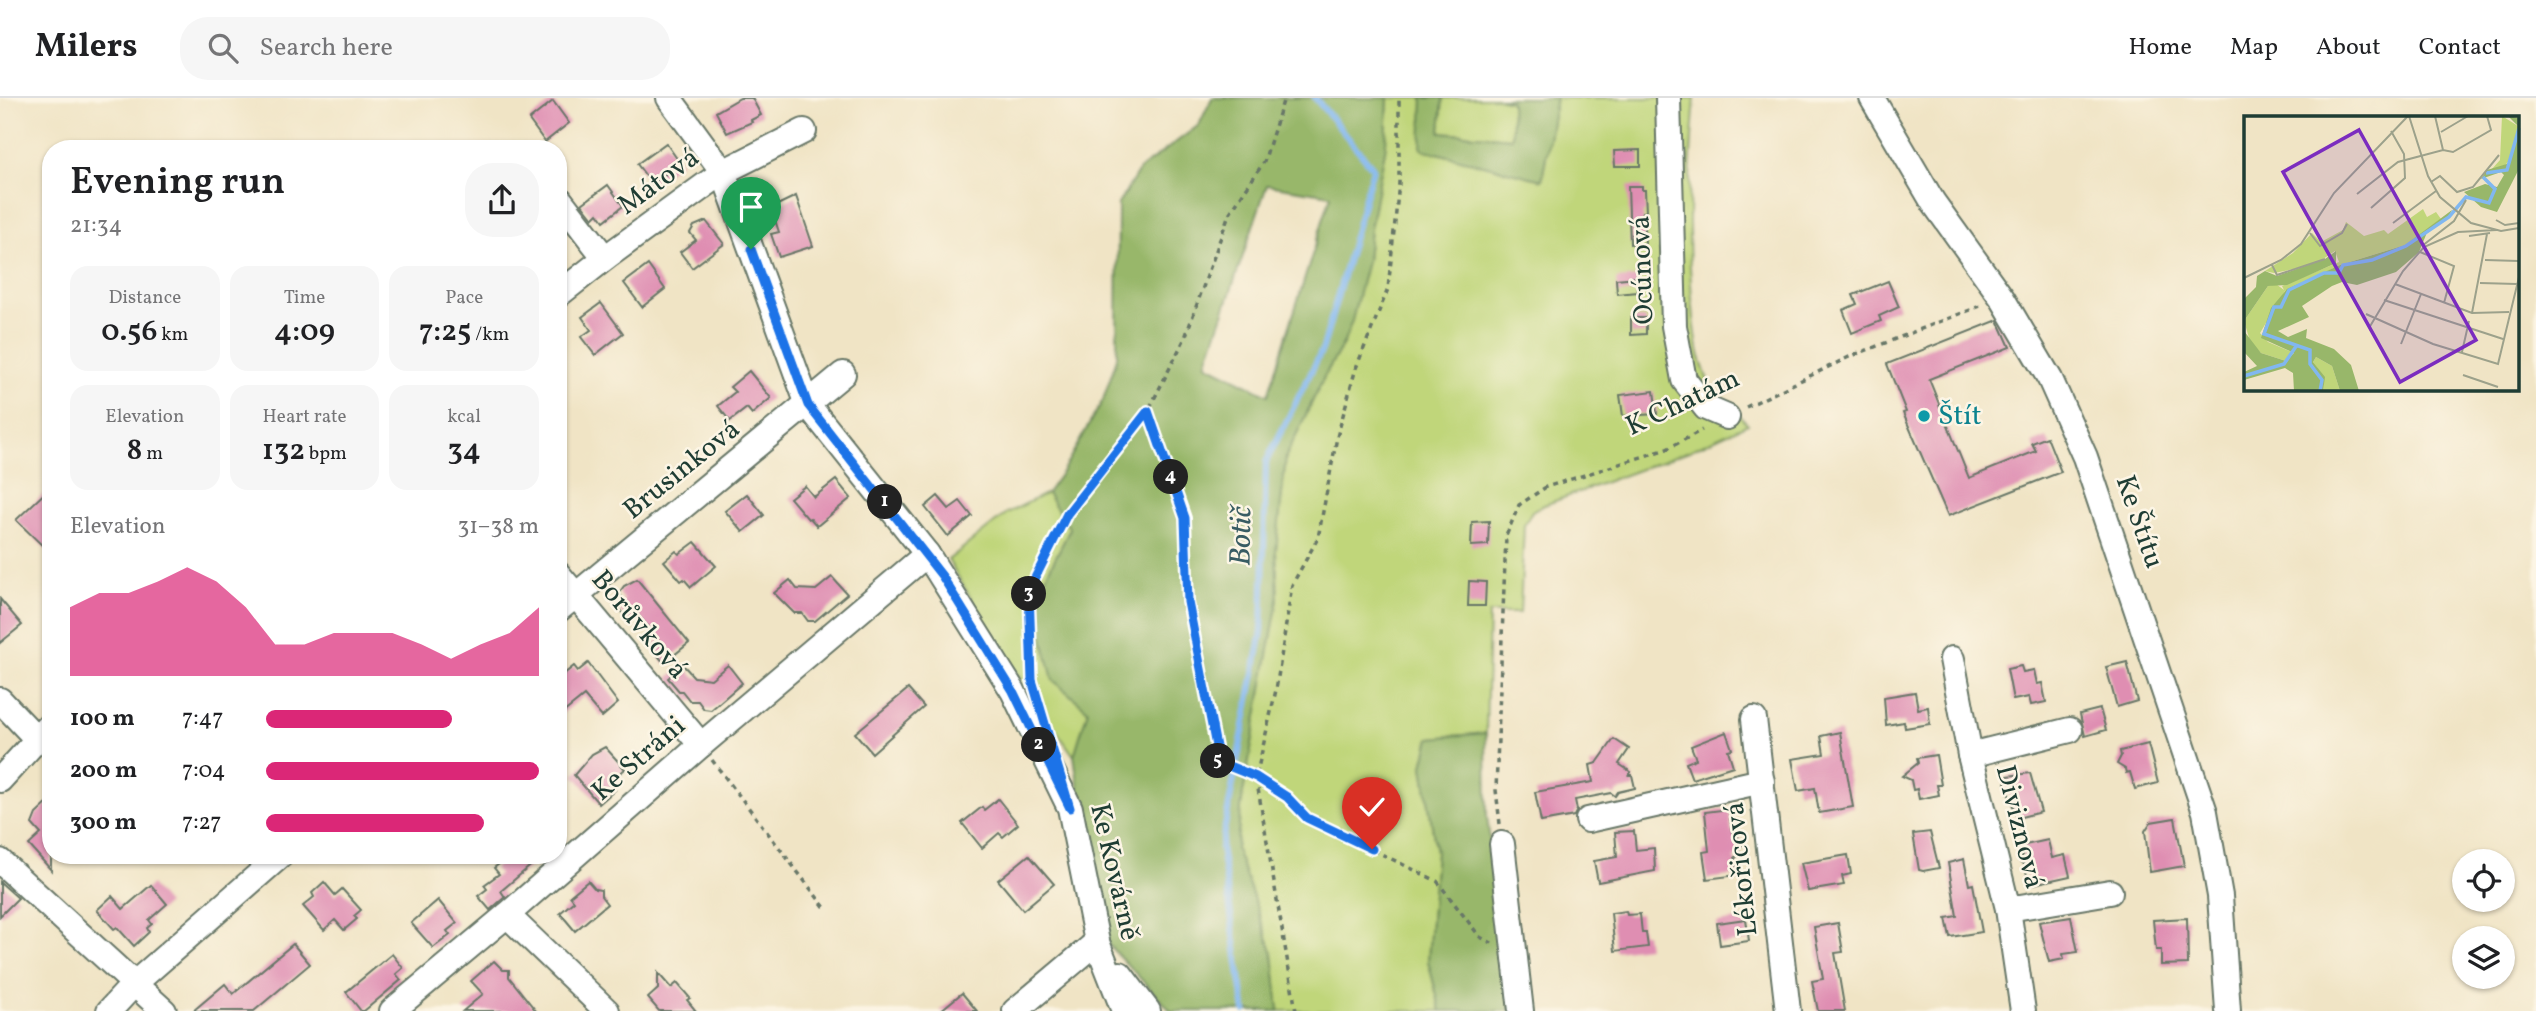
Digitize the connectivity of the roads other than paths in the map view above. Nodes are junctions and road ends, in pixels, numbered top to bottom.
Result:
1 (669, 98) edge
2 (1668, 98) edge
3 (1872, 98) edge
4 (804, 131) dead end
5 (723, 172) junction
6 (567, 209) edge
7 (605, 258) junction
8 (567, 288) edge
9 (843, 374) dead end
10 (808, 405) junction
11 (1727, 417) road end
12 (927, 554) junction
13 (567, 603) edge
14 (1952, 659) dead end
15 (0, 700) edge
16 (1754, 719) dead end
17 (42, 730) edge
18 (2070, 730) dead end
19 (42, 733) edge
20 (701, 745) junction
21 (1970, 755) junction
22 (0, 780) edge
23 (1762, 781) junction
24 (1588, 820) dead end
25 (1502, 844) road end
26 (0, 861) edge
27 (567, 862) edge
28 (270, 864) edge
29 (565, 864) edge
30 (2110, 892) dead end
31 (2008, 909) junction
32 (507, 915) junction
33 (1097, 942) junction
34 (134, 984) junction
35 (109, 1011) edge
36 (164, 1011) edge
37 (392, 1011) edge
38 (607, 1011) edge
39 (1014, 1011) edge
40 (1124, 1011) edge
41 (1148, 1011) edge
42 (1521, 1011) edge
43 (1788, 1011) edge
44 (2023, 1011) edge
45 (2228, 1011) edge

1 - 5 street, Ke Kovárně
2 - 11 street, Ocúnová
3 - 45 street, Ke Štítu
4 - 5 street, Mátová
5 - 7 street, Mátová
5 - 10 street, Ke Kovárně
6 - 7 street
7 - 8 street, Mátová
9 - 10 street, Brusinková
10 - 12 street, Ke Kovárně
10 - 13 street, Brusinková
12 - 20 street, Ke Stráni
12 - 33 street, Ke Kovárně
13 - 20 street, Borůvková
14 - 21 street, Diviznová
15 - 17 street
16 - 23 street, Lékořicová
18 - 21 street
19 - 22 street
20 - 27 street, Ke Stráni
21 - 31 street, Diviznová
23 - 24 street
23 - 43 street, Lékořicová
25 - 42 street
26 - 34 street
28 - 34 street
29 - 32 street, Ke Stráni
30 - 31 street
31 - 44 street, Diviznová
32 - 37 street, Ke Stráni
32 - 38 street
33 - 39 street
33 - 40 street, Ke Kovárně
33 - 41 street
34 - 35 street
34 - 36 street

